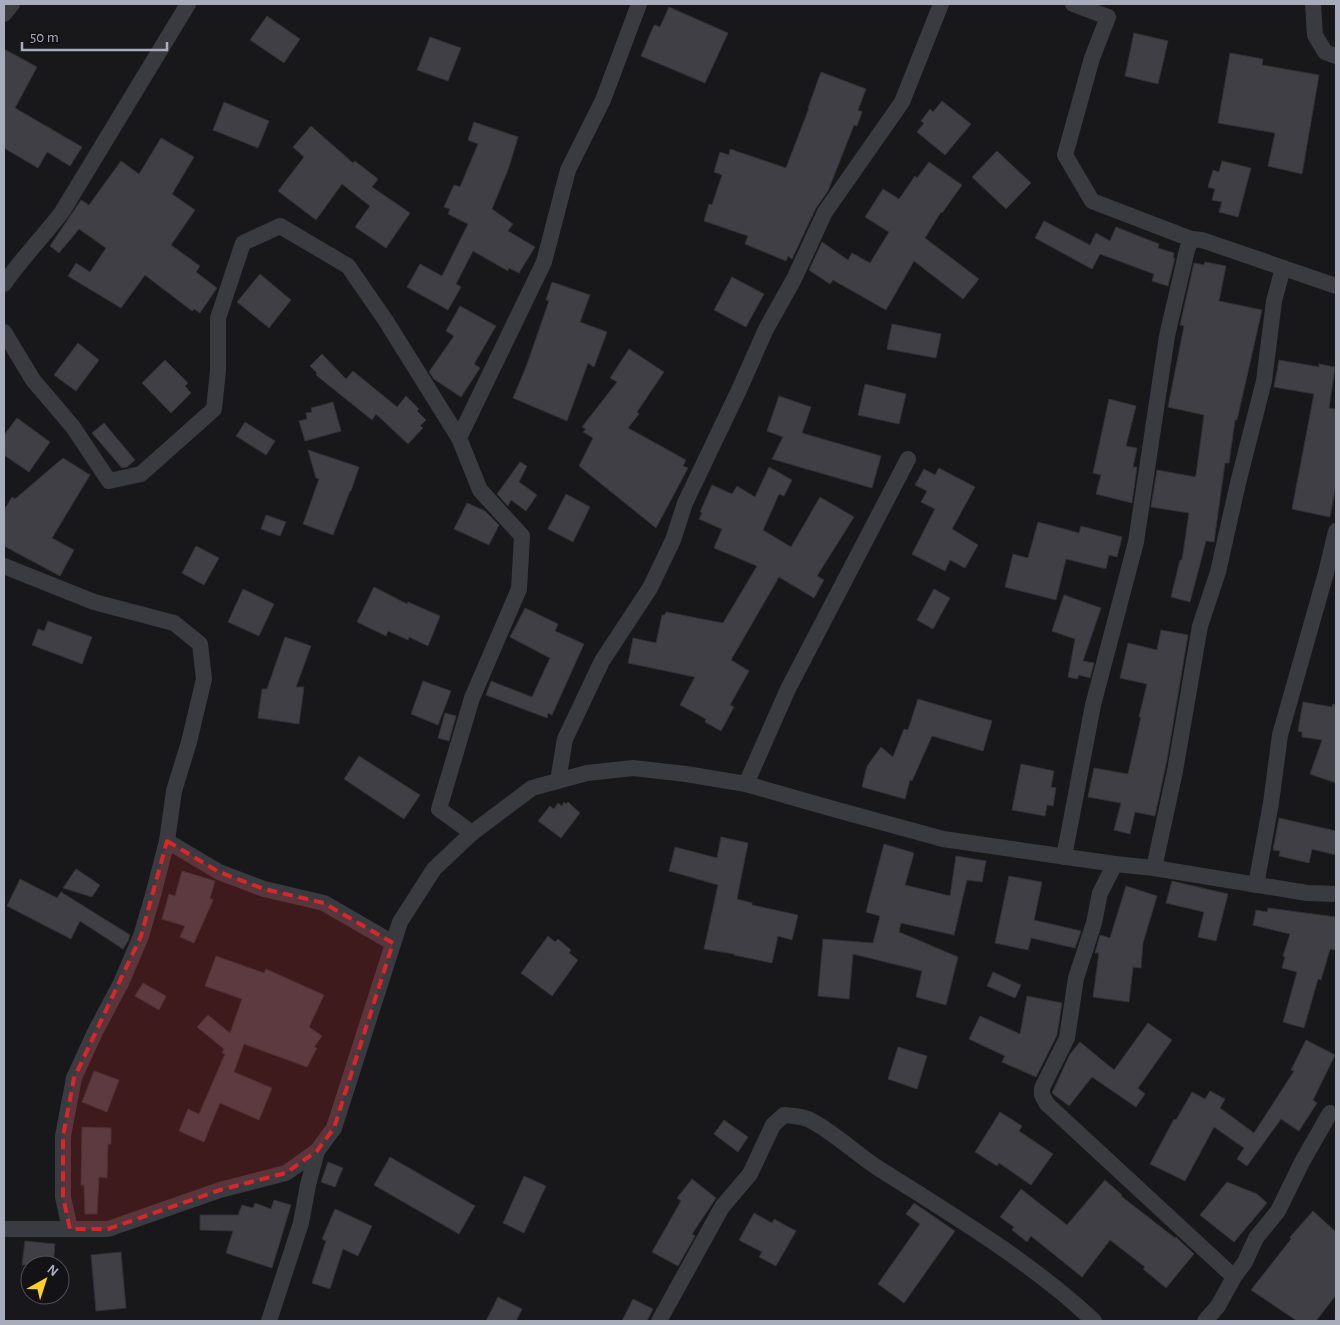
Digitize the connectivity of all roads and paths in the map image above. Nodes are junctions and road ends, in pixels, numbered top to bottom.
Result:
1 (12, 4) edge
2 (188, 4) edge
3 (639, 4) edge
4 (941, 4) edge
5 (1073, 4) edge
6 (1313, 4) edge
7 (4, 14) edge
8 (1336, 56) edge
9 (1191, 239) junction
10 (1283, 268) junction
11 (4, 284) edge
12 (1336, 286) edge
13 (4, 332) edge
14 (459, 438) junction
15 (908, 459) dead end
16 (1336, 531) edge
17 (4, 566) edge
18 (558, 781) junction
19 (746, 784) junction
20 (472, 833) junction
21 (167, 841) junction
22 (1064, 857) junction
23 (1115, 864) junction
24 (1154, 868) junction
25 (1256, 885) junction
26 (1336, 894) edge
27 (393, 943) junction
28 (1334, 1113) edge
29 (317, 1151) junction
30 (4, 1229) edge
31 (70, 1230) junction
32 (1234, 1277) junction
33 (269, 1321) edge
34 (659, 1321) edge
35 (1094, 1321) edge
36 (1205, 1321) edge

1 - 7 street
2 - 11 street
3 - 14 street
4 - 18 street
5 - 9 street
6 - 8 street
9 - 10 street
9 - 22 street
10 - 12 street
10 - 24 street
13 - 14 street
14 - 20 street
15 - 19 street
16 - 25 street
17 - 21 street
18 - 19 street
18 - 20 street
19 - 22 street
20 - 27 street
21 - 27 street
21 - 31 street
22 - 23 street
23 - 24 street
23 - 32 street
24 - 25 street
25 - 26 street
27 - 29 street
28 - 32 street
29 - 31 street
29 - 33 street
30 - 31 street
32 - 36 street
34 - 35 street

